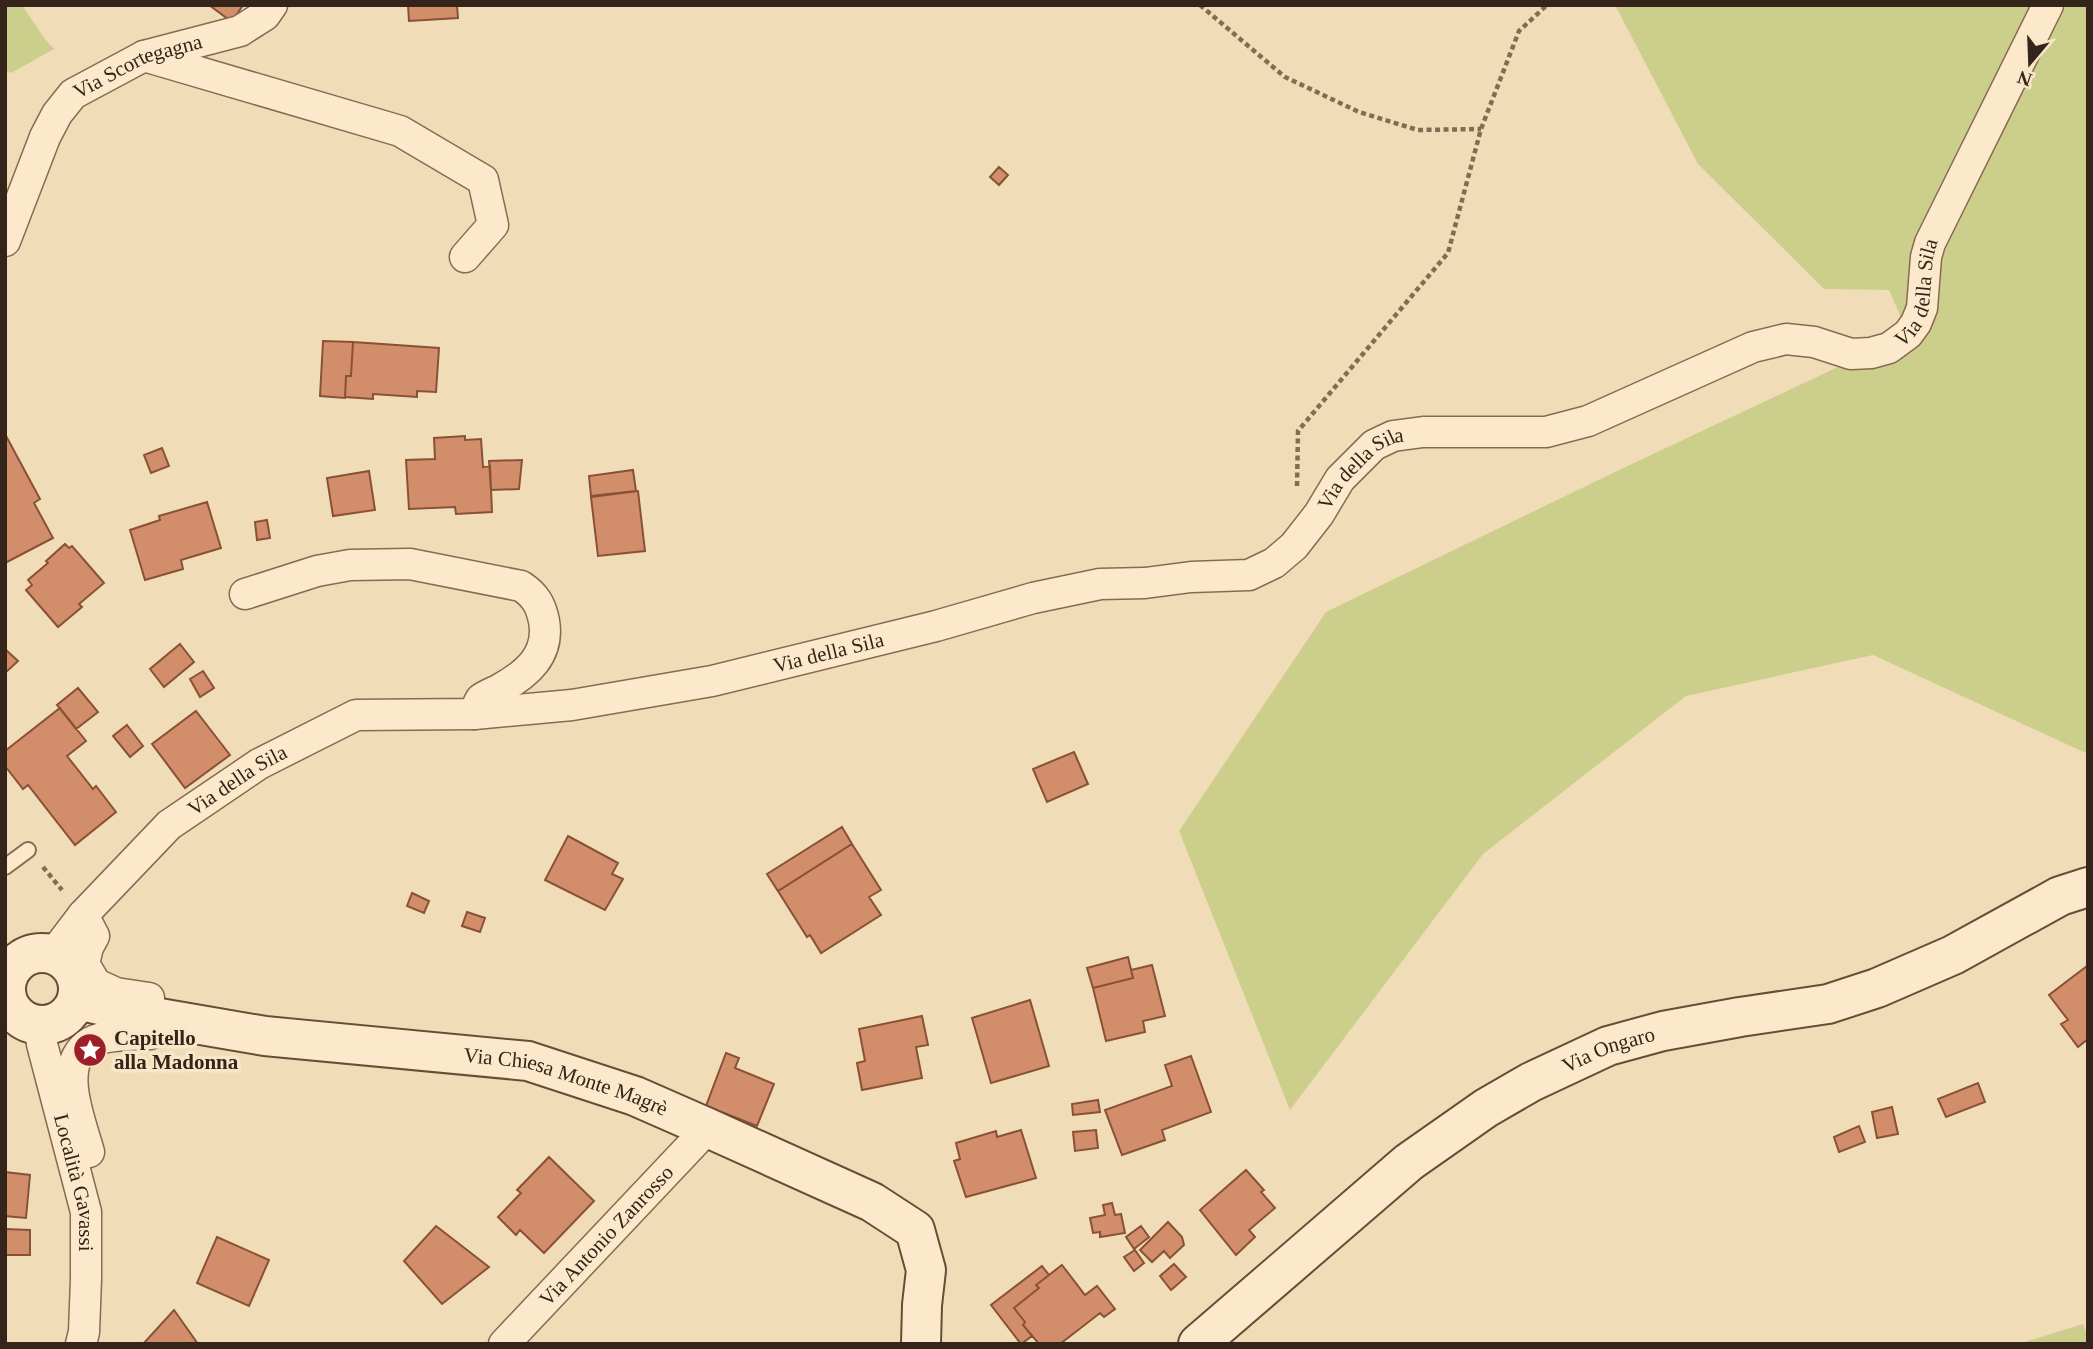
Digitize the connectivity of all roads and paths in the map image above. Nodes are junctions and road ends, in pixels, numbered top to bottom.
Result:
1 (272, 5) edge
2 (1200, 5) edge
3 (1547, 5) edge
4 (2048, 5) edge
5 (144, 55) junction
6 (1480, 129) junction
7 (5, 242) edge
8 (465, 257) dead end
9 (1297, 498) dead end
10 (245, 594) dead end
11 (474, 714) junction
12 (28, 850) joint
13 (5, 867) edge
14 (2088, 887) edge
15 (83, 915) junction
16 (54, 953) junction
17 (8, 967) edge
18 (77, 1000) junction
19 (148, 1016) junction
20 (40, 1026) junction
21 (708, 1128) junction
22 (89, 1153) dead end
23 (81, 1344) edge
24 (504, 1344) edge
25 (921, 1344) edge
26 (1198, 1344) edge

1 - 5 street, Via Scortegagna
2 - 6 path
3 - 6 path
4 - 11 street, Via della Sila
5 - 7 street, Via Scortegagna
5 - 8 street
6 - 9 path
10 - 11 street
11 - 15 street, Via della Sila
12 - 13 lane
12 - 15 path
14 - 26 street, Via Ongaro
15 - 16 street, Via della Sila
15 - 19 street
16 - 17 street
16 - 18 street
17 - 20 street
18 - 19 street, Via Chiesa Monte Magrè
18 - 20 street
19 - 21 street, Via Chiesa Monte Magrè
19 - 22 street
20 - 23 street, Località Gavassi
21 - 24 street, Via Antonio Zanrosso
21 - 25 street, Via Chiesa Monte Magrè

